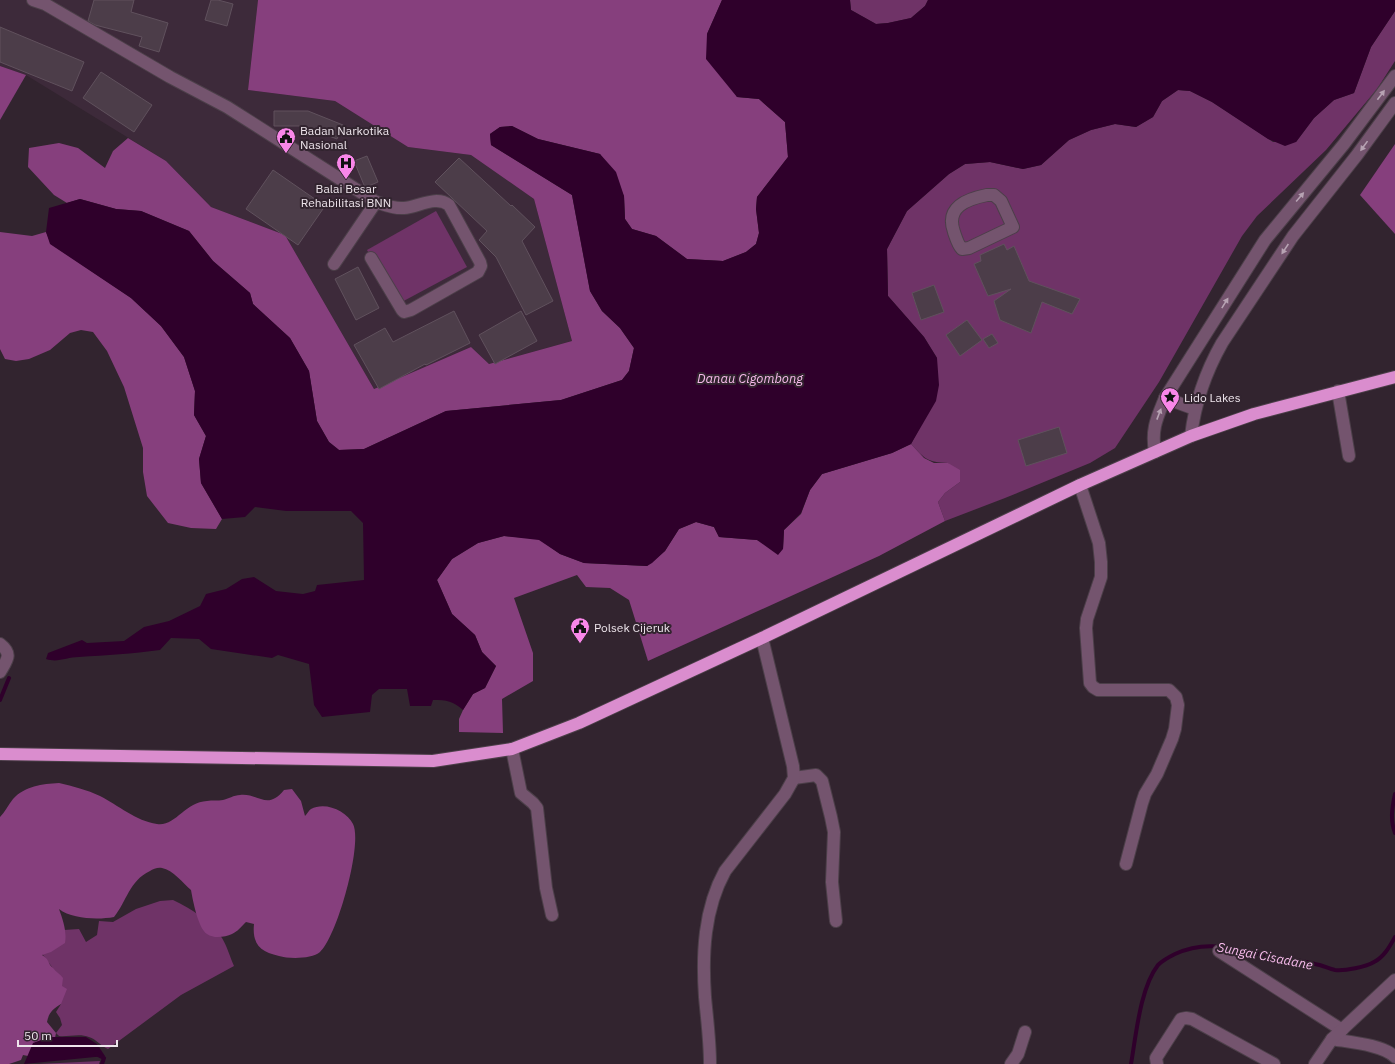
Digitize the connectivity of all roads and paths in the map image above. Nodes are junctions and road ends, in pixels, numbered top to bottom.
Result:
1 (41, 1) edge
2 (1395, 76) edge
3 (1395, 103) edge
4 (376, 202) junction
5 (988, 239) joint
6 (370, 258) dead end
7 (334, 264) dead end
8 (1193, 354) junction
9 (1211, 365) junction
10 (1395, 377) edge
11 (1338, 391) junction
12 (1165, 398) junction
13 (1194, 409) junction
14 (1191, 436) junction
15 (1155, 452) junction
16 (1349, 456) dead end
17 (1080, 485) junction
18 (762, 638) junction
19 (0, 644) edge
20 (0, 672) edge
21 (512, 749) junction
22 (0, 754) edge
23 (794, 778) junction
24 (1126, 864) dead end
25 (552, 915) dead end
26 (836, 921) dead end
27 (1219, 951) dead end
28 (1395, 980) edge
29 (1342, 1030) junction
30 (1025, 1032) dead end
31 (1332, 1039) junction
32 (1395, 1057) edge
33 (1322, 1059) edge
34 (710, 1064) edge
35 (1011, 1064) edge
36 (1157, 1064) edge
37 (1274, 1064) edge
38 (1316, 1064) edge

1 - 4 street
8 -> 2 street
3 -> 9 street
4 - 6 street
4 - 7 street
5 - 5 street
8 - 9 street
8 - 12 street
9 - 13 street
10 - 11 highway
11 - 14 highway
11 - 16 street
12 - 13 street
15 -> 12 street
13 - 14 street
14 - 15 highway
15 - 17 highway
17 - 18 highway
17 - 24 street
18 - 21 highway
18 - 23 street
19 - 20 street
21 - 22 highway
21 - 25 street
23 - 26 street
23 - 34 street
27 - 29 street
28 - 29 street
29 - 31 street
30 - 35 street
31 - 32 street
31 - 33 street
33 - 38 street
36 - 37 street

